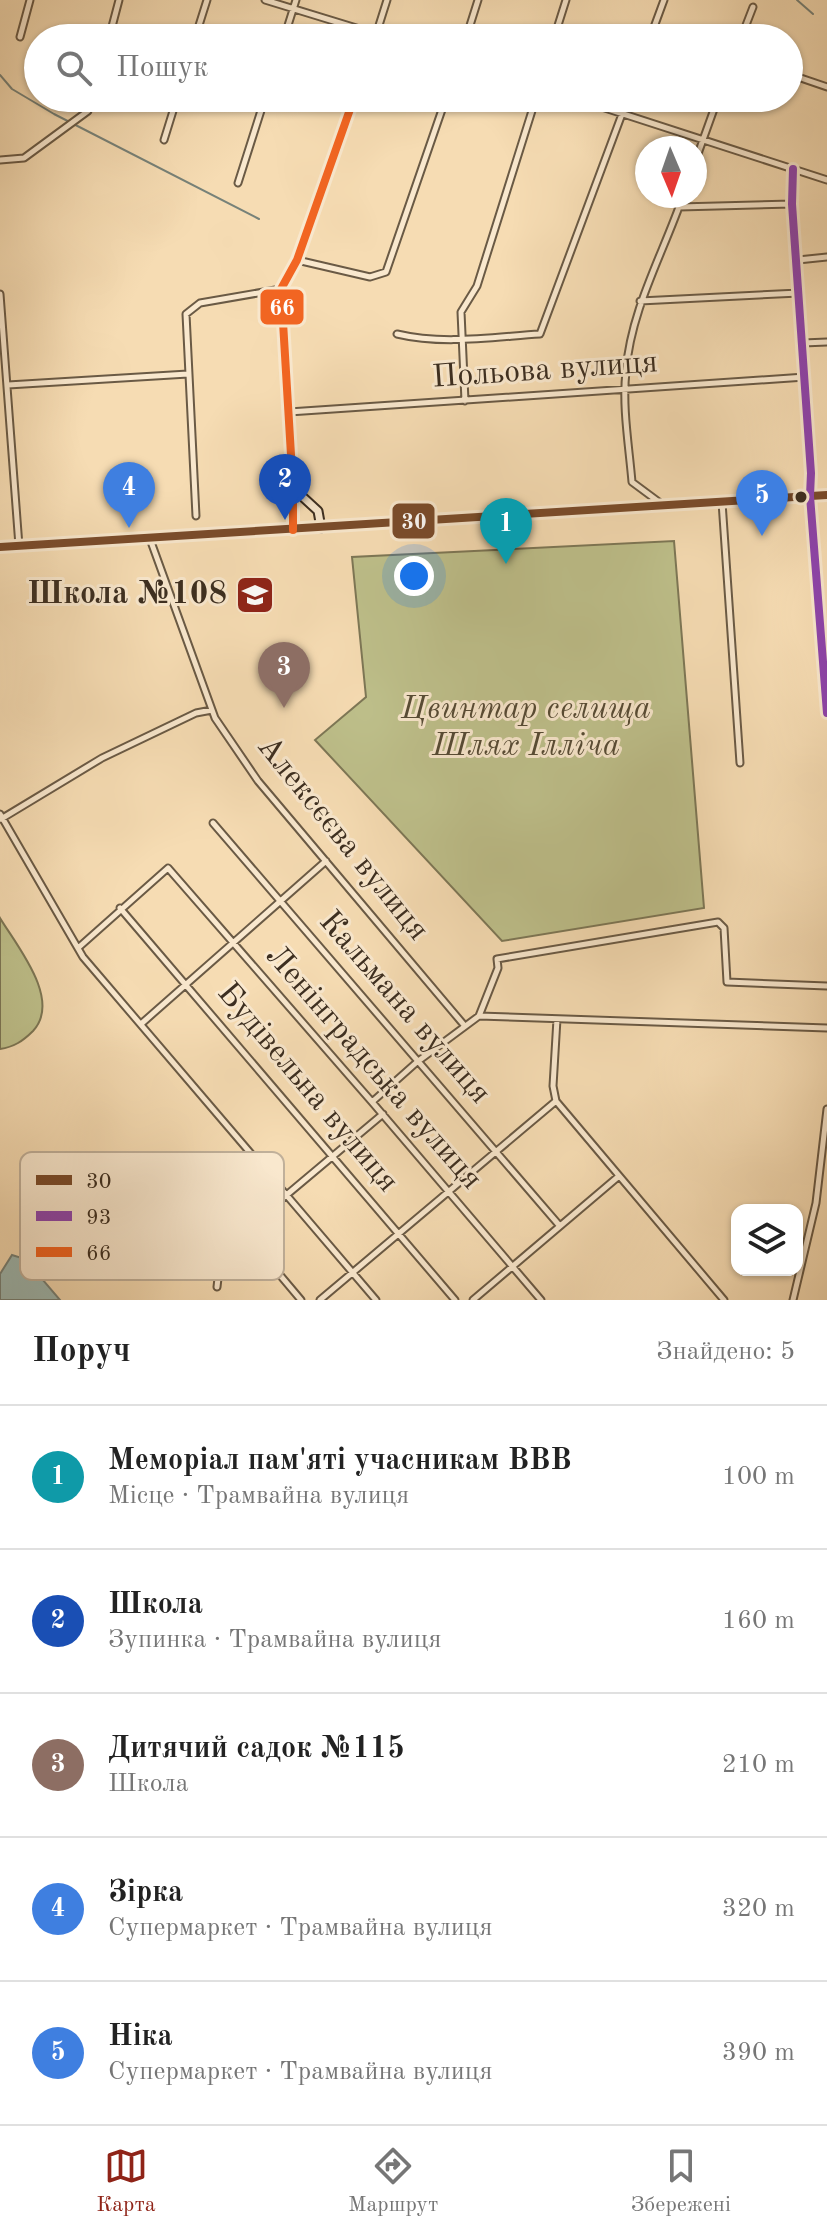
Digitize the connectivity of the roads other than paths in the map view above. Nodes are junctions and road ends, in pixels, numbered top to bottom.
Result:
1 (30, 0) edge
2 (119, 0) edge
3 (207, 0) edge
4 (265, 0) edge
5 (296, 0) edge
6 (387, 0) edge
7 (478, 0) edge
8 (566, 0) edge
9 (664, 0) edge
10 (753, 7) dead end
11 (293, 9) junction
12 (113, 24) edge
13 (199, 24) edge
14 (288, 24) edge
15 (339, 24) edge
16 (379, 24) edge
17 (470, 24) edge
18 (558, 24) edge
19 (655, 24) edge
20 (746, 24) edge
21 (20, 37) dead end
22 (803, 79) edge
23 (827, 87) edge
24 (86, 112) edge
25 (173, 112) edge
26 (261, 112) edge
27 (349, 112) edge
28 (441, 112) edge
29 (532, 112) edge
30 (616, 112) edge
31 (713, 112) edge
32 (622, 114) junction
33 (687, 136) edge
34 (704, 136) edge
35 (164, 140) dead end
36 (707, 143) edge
37 (0, 160) edge
38 (793, 169) junction
39 (827, 180) edge
40 (238, 183) dead end
41 (792, 204) junction
42 (707, 206) edge
43 (679, 208) edge
44 (827, 257) edge
45 (297, 260) junction
46 (798, 260) junction
47 (281, 289) junction
48 (799, 293) junction
49 (0, 294) edge
50 (640, 301) junction
51 (397, 334) dead end
52 (462, 339) junction
53 (827, 342) edge
54 (803, 343) junction
55 (188, 374) junction
56 (805, 377) junction
57 (8, 385) junction
58 (626, 390) junction
59 (465, 401) junction
60 (289, 412) junction
61 (293, 488) junction
62 (827, 495) edge
63 (810, 496) junction
64 (722, 502) junction
65 (663, 506) junction
66 (196, 516) dead end
67 (321, 528) junction
68 (293, 530) junction
69 (150, 539) junction
70 (19, 546) junction
71 (0, 547) edge
72 (824, 638) edge
73 (212, 710) junction
74 (827, 713) edge
75 (740, 763) dead end
76 (0, 817) edge
77 (213, 823) dead end
78 (326, 861) junction
79 (279, 900) junction
80 (120, 908) junction
81 (232, 942) junction
82 (78, 948) junction
83 (186, 983) junction
84 (827, 986) edge
85 (476, 1017) junction
86 (557, 1019) junction
87 (141, 1024) junction
88 (464, 1025) junction
89 (827, 1028) edge
90 (417, 1062) junction
91 (556, 1101) junction
92 (372, 1102) junction
93 (827, 1109) edge
94 (383, 1114) junction
95 (496, 1151) junction
96 (250, 1152) edge
97 (333, 1155) junction
98 (619, 1176) junction
99 (448, 1191) junction
100 (284, 1193) edge
101 (286, 1195) junction
102 (816, 1203) junction
103 (827, 1207) edge
104 (559, 1225) junction
105 (399, 1233) junction
106 (512, 1267) junction
107 (353, 1272) junction
108 (218, 1280) edge
109 (284, 1280) edge
110 (217, 1287) dead end
111 (301, 1300) edge
112 (320, 1300) edge
113 (376, 1300) edge
114 (455, 1300) edge
115 (473, 1300) edge
116 (541, 1300) edge
117 (724, 1300) edge
118 (793, 1300) edge

1 - 21 street
2 - 12 street
3 - 13 street
4 - 11 street
5 - 11 street
6 - 16 street
7 - 17 street
8 - 18 street
9 - 19 street
10 - 20 street
11 - 14 street
11 - 15 street
22 - 23 street
24 - 37 street
25 - 35 street
26 - 40 street
27 - 45 street
28 - 45 street
29 - 52 street
30 - 32 street
31 - 34 street
32 - 33 street
32 - 52 street
36 - 38 street
38 - 39 street
38 - 41 street
41 - 42 street
41 - 46 street
43 - 50 street
44 - 46 street
45 - 47 street
46 - 48 street
47 - 55 street
47 - 60 street
48 - 50 street
48 - 54 street
49 - 57 street
50 - 58 street
51 - 52 street
52 - 59 street
53 - 54 street
54 - 56 street
55 - 57 street
55 - 66 street
56 - 58 street, Польова вулиця
56 - 63 street
57 - 70 street
58 - 59 street, Польова вулиця
58 - 65 street
59 - 60 street, Польова вулиця
60 - 61 street
61 - 67 street
61 - 68 street
62 - 63 street
63 - 64 street
63 - 72 street
64 - 65 street
64 - 75 street
65 - 67 street
67 - 68 street
68 - 69 street
69 - 70 street
69 - 73 street, Алексєєва вулиця
70 - 71 street
72 - 74 street
73 - 76 street
73 - 78 street, Алексєєва вулиця
76 - 82 street
77 - 79 street, Кальмана вулиця
78 - 79 street
78 - 88 street, Алексєєва вулиця
79 - 81 street
79 - 90 street, Кальмана вулиця
80 - 81 street, Ленінградська вулиця
80 - 82 street
80 - 83 street, Будівельна вулиця
81 - 83 street
81 - 92 street, Ленінградська вулиця
82 - 87 street
83 - 87 street
83 - 97 street, Будівельна вулиця
84 - 85 street
85 - 86 street
85 - 88 street
86 - 89 street
86 - 91 street
87 - 96 street
88 - 90 street
90 - 92 street
90 - 95 street, Кальмана вулиця
91 - 95 street
91 - 98 street
92 - 94 street, Ленінградська вулиця
93 - 102 street
94 - 97 street
94 - 99 street, Ленінградська вулиця
95 - 99 street
95 - 104 street, Кальмана вулиця
97 - 101 street
97 - 105 street, Будівельна вулиця
98 - 104 street
98 - 117 street
99 - 105 street
99 - 106 street, Ленінградська вулиця
100 - 101 street
101 - 107 street
102 - 103 street
102 - 118 street
104 - 106 street
105 - 107 street
105 - 114 street, Будівельна вулиця
106 - 115 street
106 - 116 street, Ленінградська вулиця
107 - 112 street
107 - 113 street
108 - 110 street
109 - 111 street

